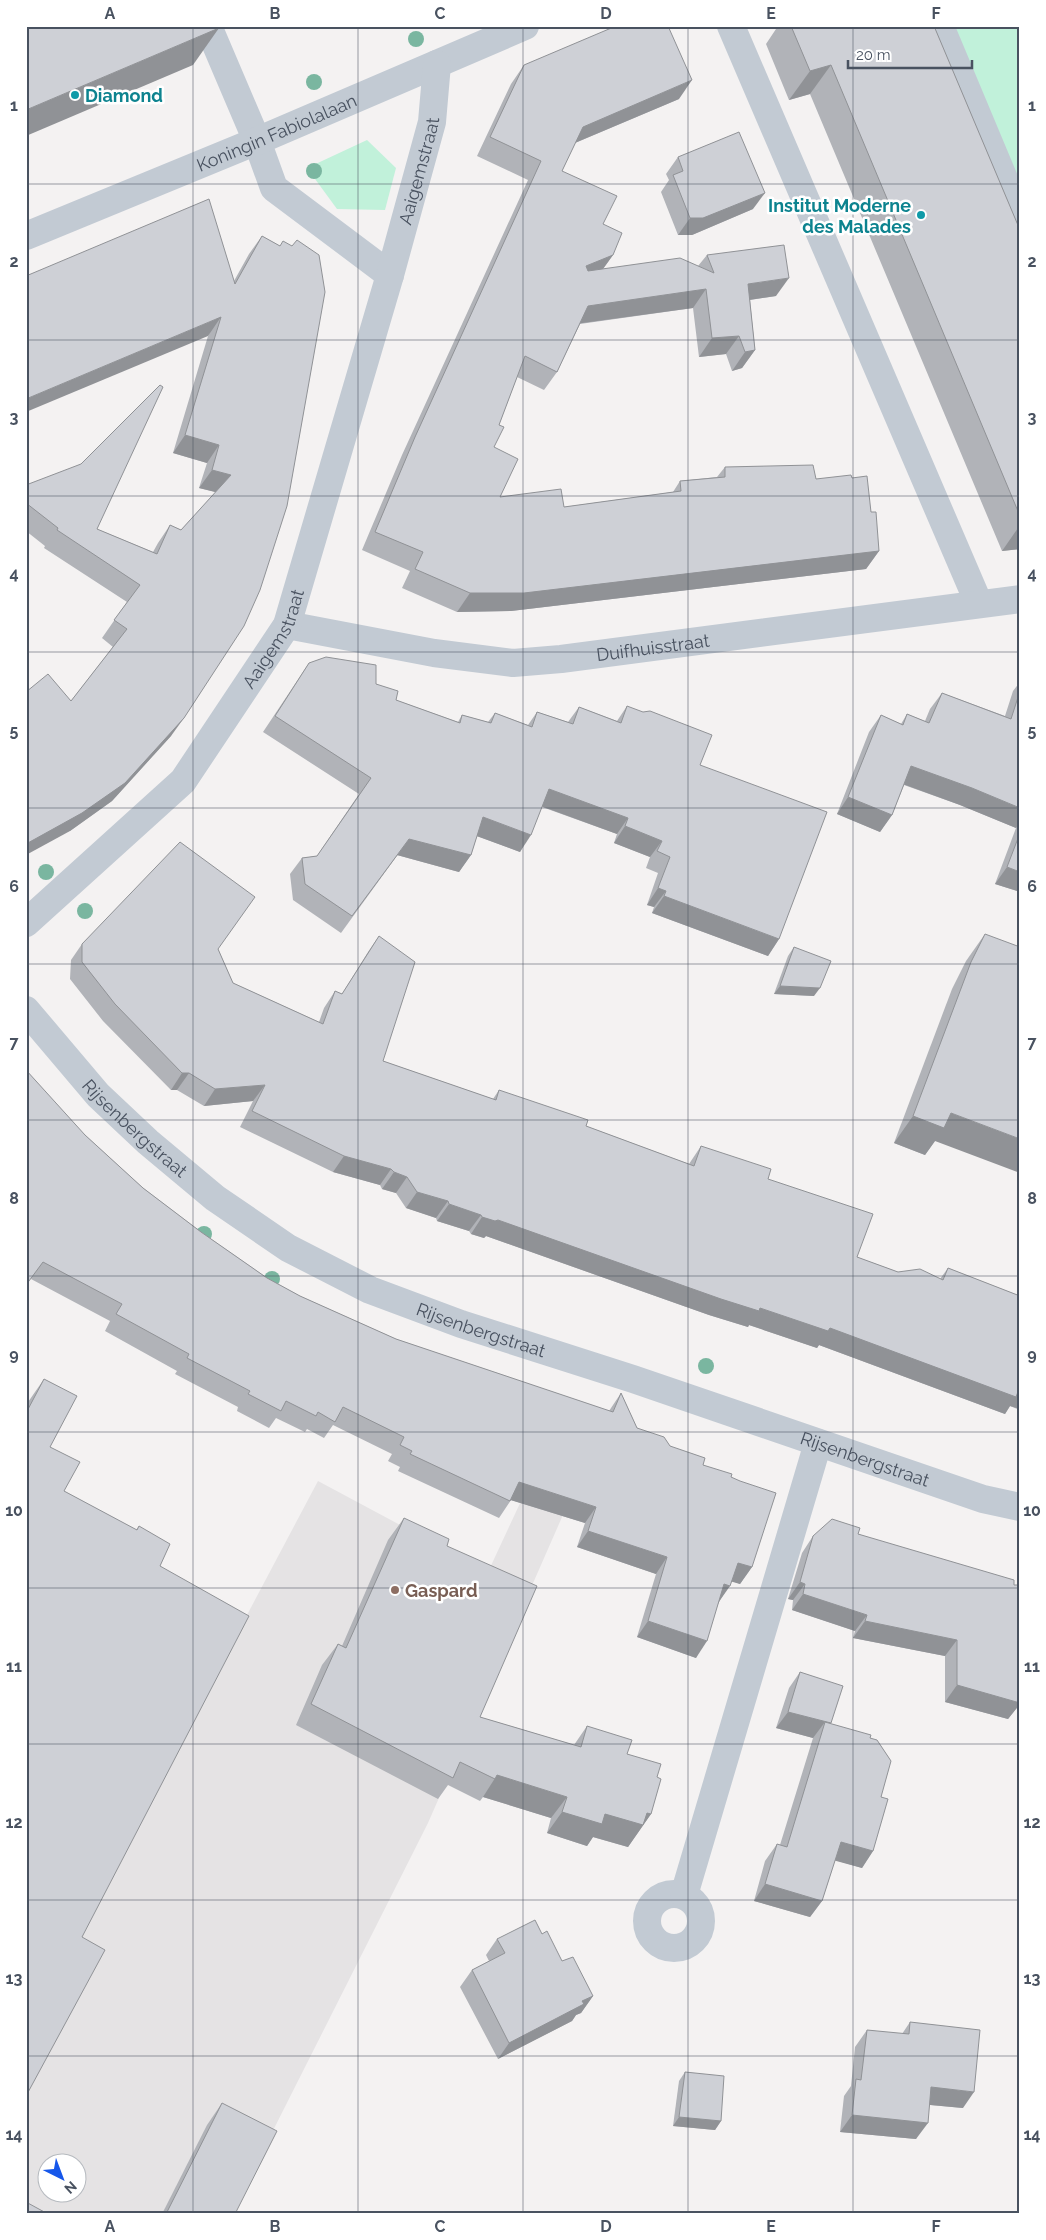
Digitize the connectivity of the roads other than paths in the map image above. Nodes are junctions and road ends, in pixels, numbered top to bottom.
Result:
1 (208, 26) edge
2 (525, 26) edge
3 (731, 26) edge
4 (940, 26) edge
5 (437, 64) junction
6 (257, 141) junction
7 (1020, 217) edge
8 (26, 236) edge
9 (390, 275) junction
10 (1020, 599) edge
11 (979, 604) junction
12 (287, 625) junction
13 (26, 923) edge
14 (26, 1010) edge
15 (818, 1443) junction
16 (1020, 1507) edge
17 (684, 1895) dead end

1 - 6 street
2 - 5 street, Koningin Fabiolalaan
3 - 11 street
4 - 7 street
5 - 6 street, Koningin Fabiolalaan
5 - 9 street, Aaigemstraat
6 - 8 street, Koningin Fabiolalaan
6 - 9 street
9 - 12 street, Aaigemstraat
10 - 11 street, Duifhuisstraat
11 - 12 street, Duifhuisstraat
12 - 13 street, Aaigemstraat
14 - 15 street, Rijsenbergstraat
15 - 16 street, Rijsenbergstraat
15 - 17 street

